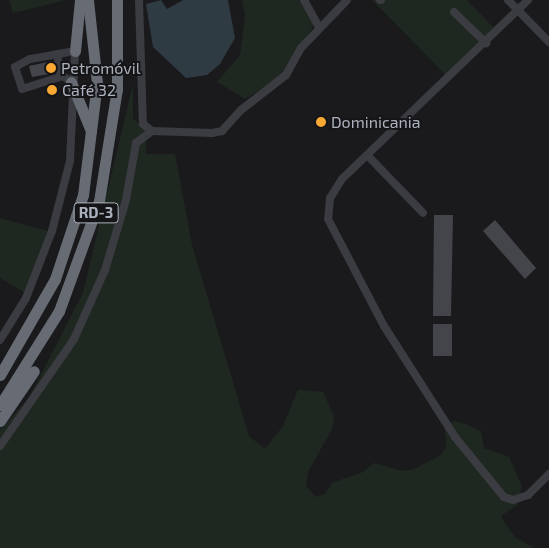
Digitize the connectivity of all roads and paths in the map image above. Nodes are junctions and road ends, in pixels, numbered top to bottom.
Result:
1 (80, 0) edge
2 (88, 0) edge
3 (117, 0) edge
4 (139, 0) edge
5 (304, 0) edge
6 (347, 0) edge
7 (508, 0) edge
8 (528, 0) edge
9 (518, 9) junction
10 (454, 12) dead end
11 (320, 27) junction
12 (486, 42) junction
13 (549, 42) edge
14 (75, 51) junction
15 (57, 54) junction
16 (66, 79) junction
17 (152, 131) junction
18 (93, 139) junction
19 (368, 157) junction
20 (423, 212) dead end
21 (59, 311) junction
22 (0, 340) edge
23 (1, 373) edge
24 (0, 405) edge
25 (0, 421) edge
26 (0, 446) edge
27 (549, 474) edge

1 - 14 highway
2 - 18 highway, RD-3
3 - 21 highway, RD-3
4 - 17 street
5 - 11 street
6 - 11 street
7 - 9 street
8 - 9 street
9 - 12 street
9 - 13 street
10 - 12 street
11 - 17 street
12 - 19 street
14 - 15 street
14 - 16 street
15 - 16 street
15 - 16 street
16 - 18 highway
16 - 22 street
17 - 26 street
18 - 23 highway, RD-3
19 - 20 street
19 - 27 street
21 - 24 highway, RD-3
21 - 25 highway

